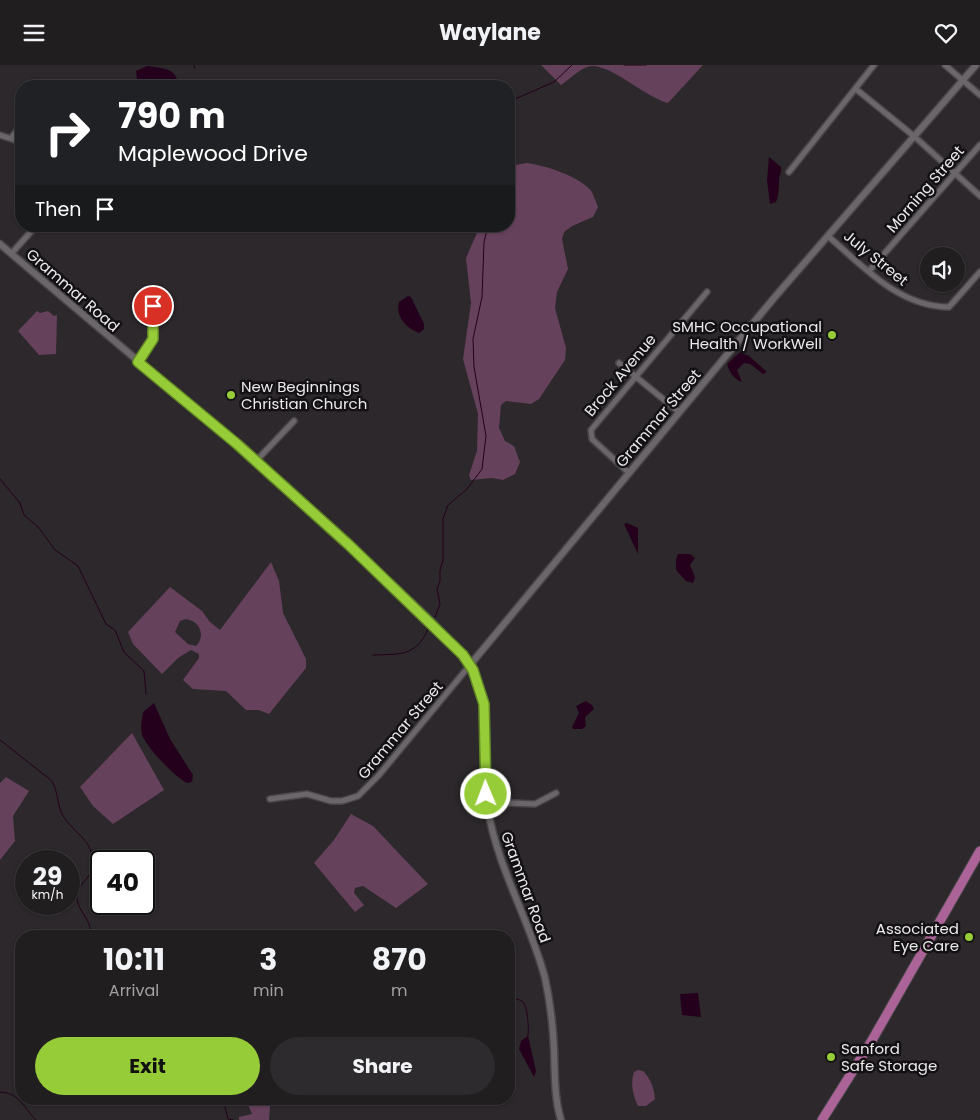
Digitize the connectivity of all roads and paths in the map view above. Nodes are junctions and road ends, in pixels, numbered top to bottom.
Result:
1 (874, 65) edge
2 (944, 65) edge
3 (976, 65) edge
4 (964, 80) junction
5 (856, 89) junction
6 (980, 95) edge
7 (15, 134) edge
8 (0, 135) edge
9 (915, 137) junction
10 (11, 139) junction
11 (15, 140) edge
12 (980, 145) edge
13 (789, 172) dead end
14 (955, 173) junction
15 (980, 196) edge
16 (31, 232) edge
17 (829, 237) junction
18 (0, 244) edge
19 (11, 254) junction
20 (869, 271) junction
21 (980, 272) edge
22 (707, 292) dead end
23 (153, 305) dead end
24 (138, 362) junction
25 (619, 363) dead end
26 (635, 376) junction
27 (678, 412) junction
28 (294, 421) dead end
29 (256, 461) junction
30 (628, 472) junction
31 (470, 665) junction
32 (556, 793) dead end
33 (270, 799) dead end
34 (487, 802) junction
35 (980, 851) edge
36 (562, 1120) edge
37 (822, 1120) edge

1 - 5 street
2 - 4 street
3 - 4 street, Grammar Street
4 - 6 street
4 - 9 street, Grammar Street
5 - 9 street
5 - 13 street
7 - 10 street
8 - 10 street
9 - 14 street
9 - 17 street, Grammar Street
10 - 11 street
12 - 14 street, Morning Street
14 - 15 street
14 - 20 street, Morning Street
16 - 19 street
17 - 20 street, July Street
17 - 27 street, Grammar Street
18 - 19 street, Grammar Road
19 - 24 street, Grammar Road
20 - 21 street, July Street
22 - 26 street, Brock Avenue
23 - 24 street
24 - 29 street, Grammar Road
25 - 26 street
26 - 27 street
26 - 30 street, Brock Avenue
27 - 30 street, Grammar Street
28 - 29 street
29 - 31 street, Grammar Road
30 - 31 street, Grammar Street
31 - 33 street, Grammar Street
31 - 34 street, Grammar Road
32 - 34 street
34 - 36 street, Grammar Road
35 - 37 highway

